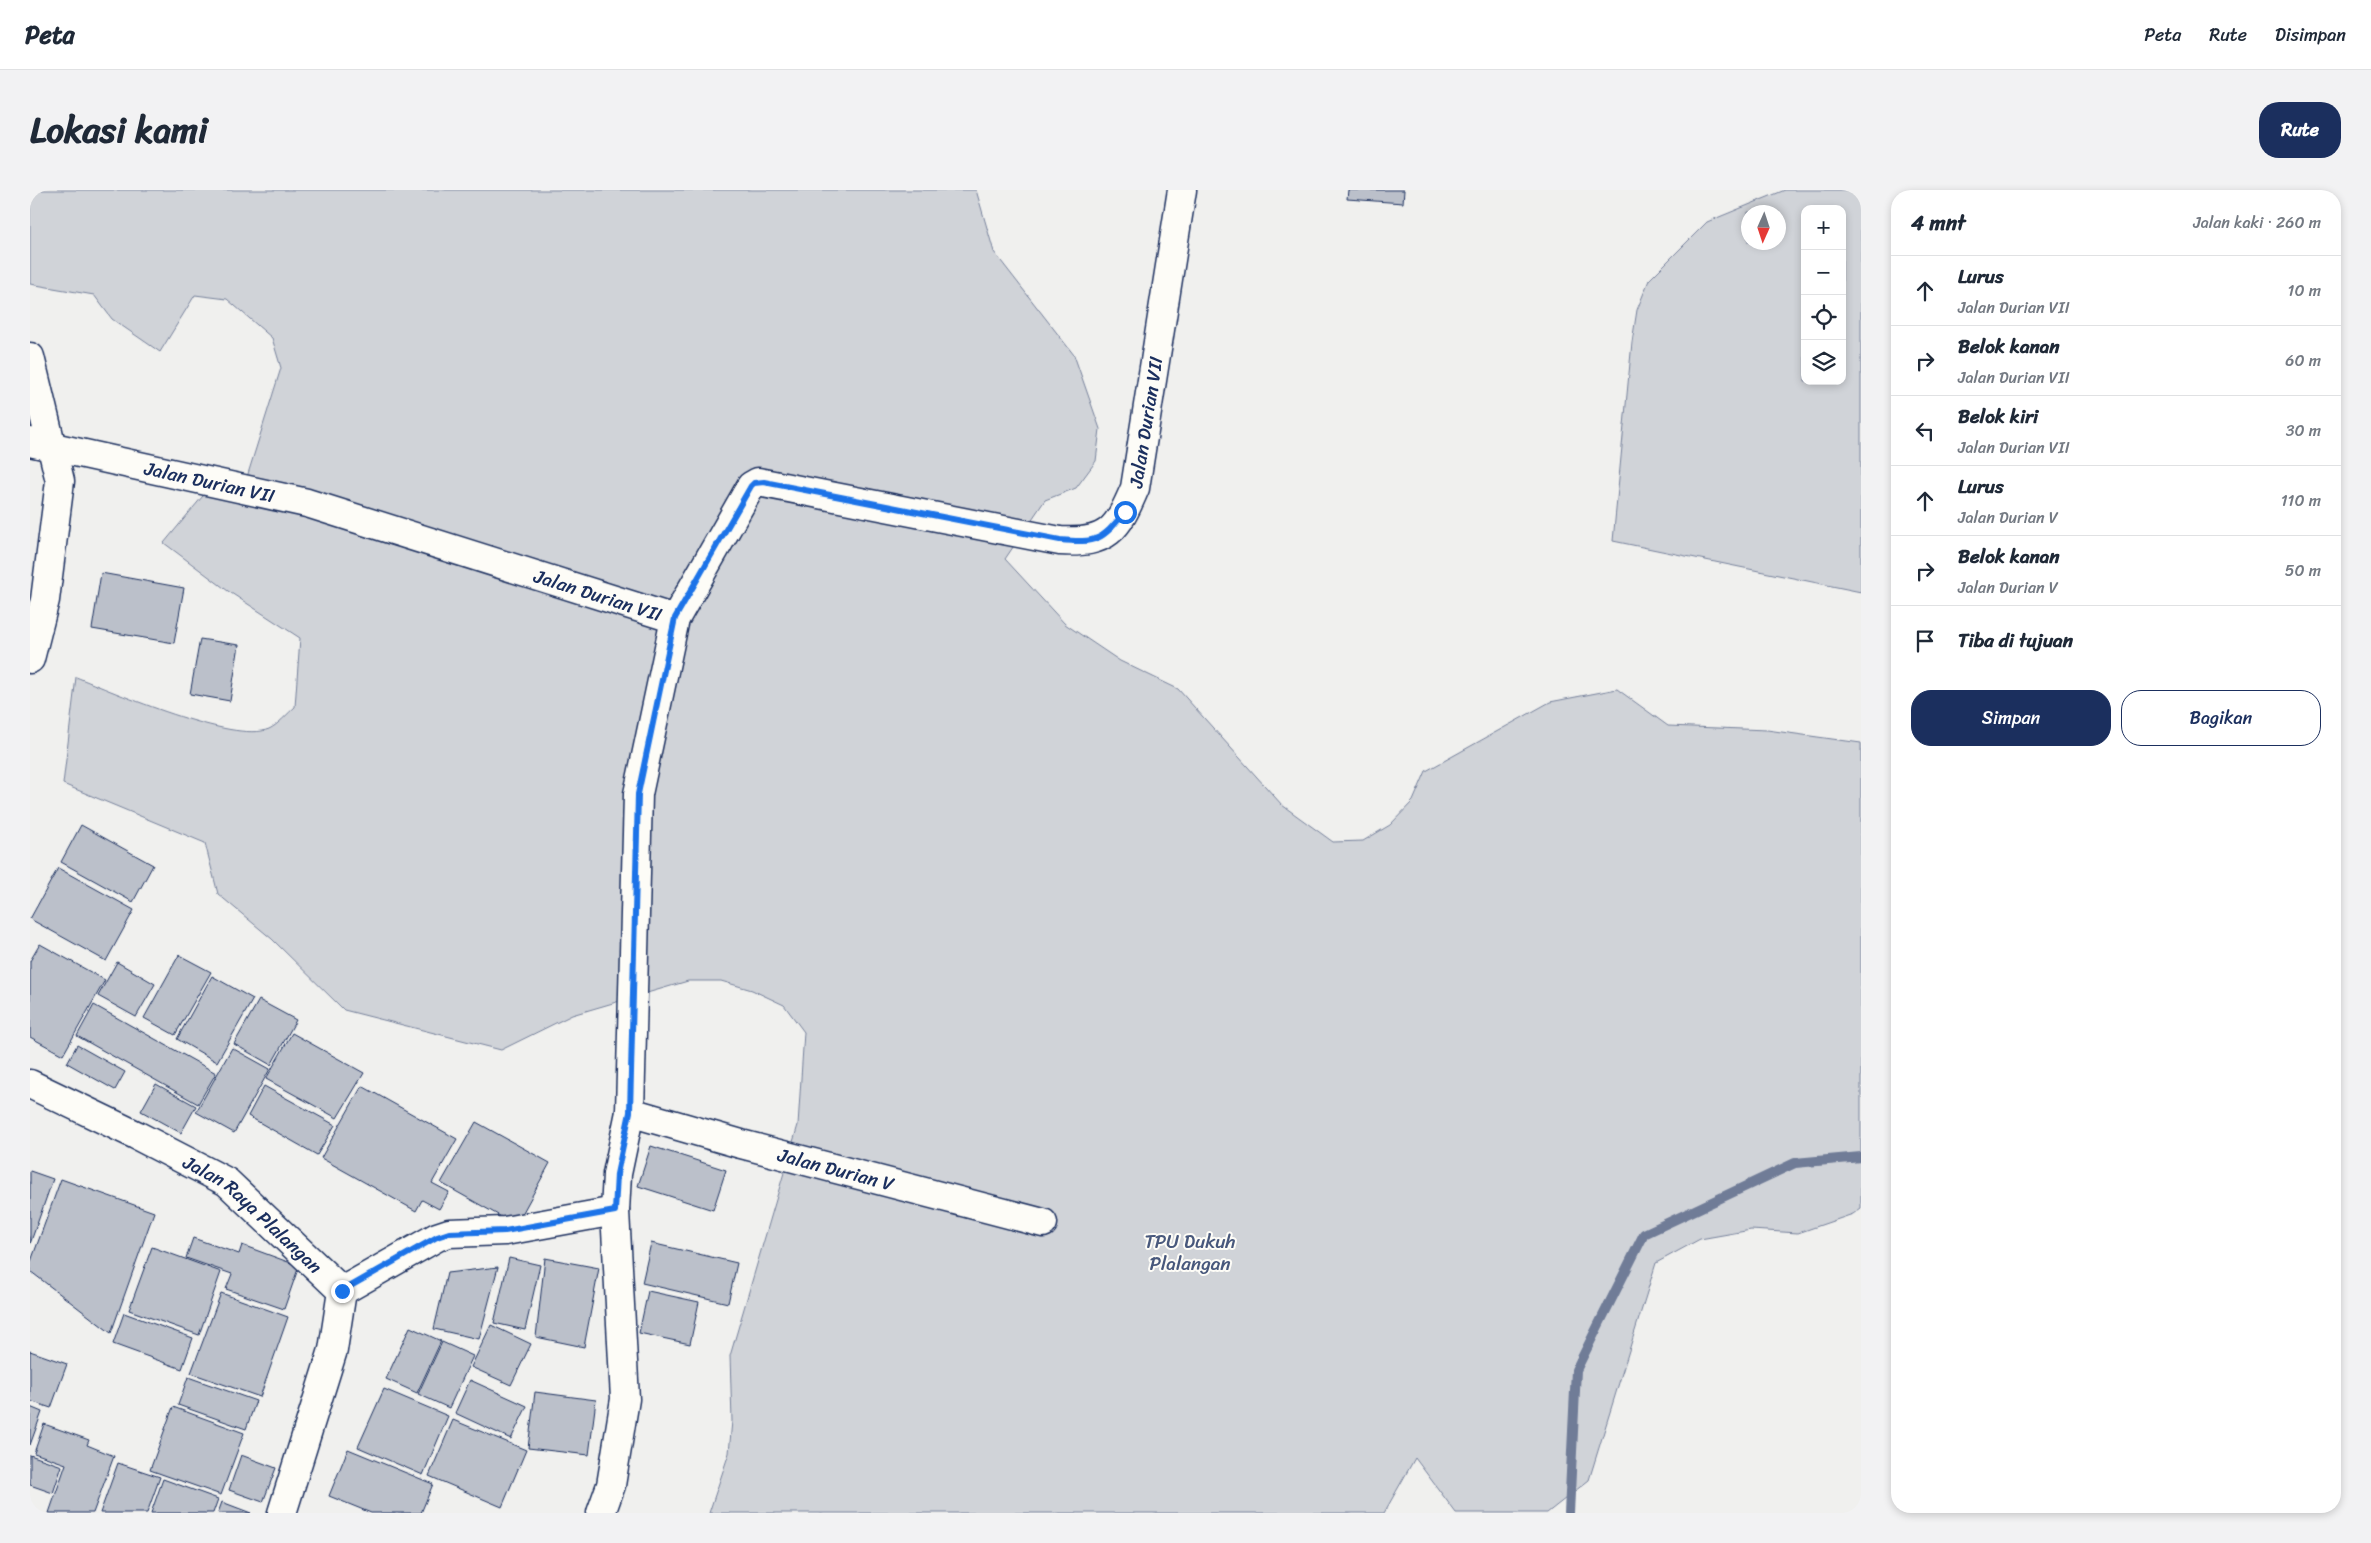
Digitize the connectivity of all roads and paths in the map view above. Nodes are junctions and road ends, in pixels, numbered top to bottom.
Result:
1 (1182, 190) edge
2 (30, 357) edge
3 (42, 445) edge
4 (675, 618) junction
5 (30, 659) edge
6 (30, 1084) edge
7 (630, 1112) junction
8 (615, 1211) junction
9 (1043, 1222) dead end
10 (342, 1291) junction
11 (282, 1513) edge
12 (601, 1513) edge

1 - 4 street, Jalan Durian VII
2 - 3 street
3 - 4 street, Jalan Durian VII
3 - 5 street
4 - 7 street
6 - 10 street, Jalan Raya Plalangan
7 - 8 street
7 - 9 street, Jalan Durian V
8 - 10 street
8 - 12 street
10 - 11 street

